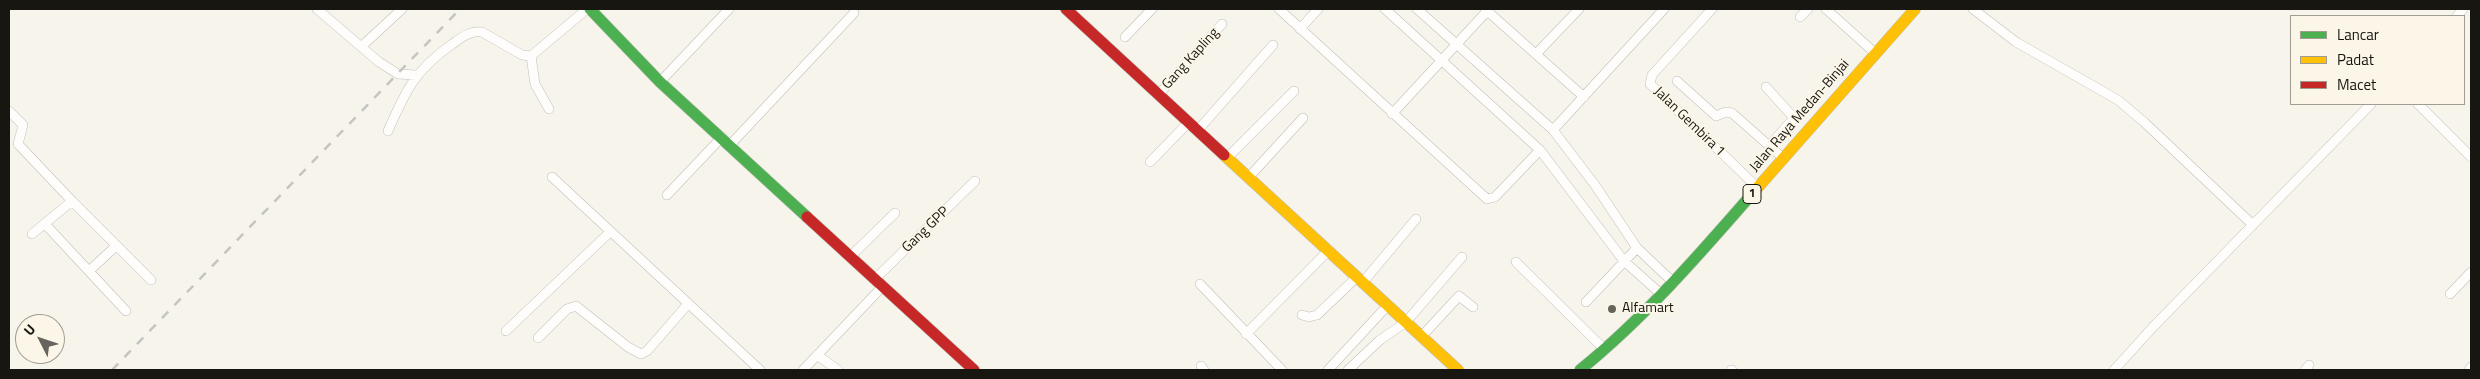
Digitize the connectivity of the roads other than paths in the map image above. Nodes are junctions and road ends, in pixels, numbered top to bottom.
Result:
1 (317, 9) edge
2 (402, 9) edge
3 (588, 9) edge
4 (729, 9) edge
5 (1068, 9) edge
6 (1152, 9) edge
7 (1279, 9) edge
8 (1318, 9) edge
9 (1385, 9) edge
10 (1417, 9) edge
11 (1578, 9) edge
12 (1664, 9) edge
13 (1712, 9) edge
14 (1808, 9) edge
15 (1826, 9) edge
16 (1915, 9) edge
17 (1925, 9) edge
18 (1973, 9) edge
19 (1487, 10) edge
20 (854, 12) dead end
21 (1800, 17) dead end
22 (1222, 24) dead end
23 (1300, 29) junction
24 (1124, 37) dead end
25 (1457, 44) junction
26 (1274, 45) dead end
27 (362, 46) junction
28 (1537, 53) junction
29 (1875, 54) junction
30 (531, 56) junction
31 (1441, 61) junction
32 (416, 75) junction
33 (660, 82) junction
34 (1677, 82) dead end
35 (1766, 86) dead end
36 (1294, 91) dead end
37 (1159, 94) junction
38 (1584, 97) junction
39 (2370, 105) edge
40 (2419, 105) edge
41 (549, 109) dead end
42 (9, 111) edge
43 (1392, 114) junction
44 (1304, 118) dead end
45 (1189, 122) junction
46 (1198, 130) junction
47 (1553, 130) junction
48 (388, 131) dead end
49 (726, 141) junction
50 (1769, 146) junction
51 (1540, 150) junction
52 (2471, 157) edge
53 (1228, 158) junction
54 (1783, 158) junction
55 (1150, 162) dead end
56 (552, 177) dead end
57 (1249, 177) junction
58 (975, 181) dead end
59 (1757, 188) junction
60 (667, 195) dead end
61 (72, 201) junction
62 (895, 213) dead end
63 (1416, 219) dead end
64 (45, 224) junction
65 (2253, 225) junction
66 (610, 232) junction
67 (32, 234) dead end
68 (116, 246) junction
69 (1637, 248) junction
70 (1329, 250) junction
71 (851, 256) junction
72 (1462, 257) dead end
73 (1624, 261) junction
74 (1516, 262) dead end
75 (89, 271) junction
76 (2471, 272) edge
77 (1360, 279) junction
78 (151, 280) dead end
79 (880, 282) junction
80 (1674, 283) junction
81 (1200, 284) dead end
82 (2450, 294) dead end
83 (1662, 295) junction
84 (1586, 302) dead end
85 (688, 304) junction
86 (1388, 305) junction
87 (1473, 307) dead end
88 (126, 311) dead end
89 (1302, 315) dead end
90 (1406, 322) junction
91 (506, 331) dead end
92 (1246, 334) junction
93 (1422, 336) junction
94 (538, 338) dead end
95 (1605, 350) junction
96 (817, 355) junction
97 (1452, 368) edge
98 (2471, 368) edge
99 (760, 370) edge
100 (803, 370) edge
101 (838, 370) edge
102 (974, 370) edge
103 (1282, 370) edge
104 (1328, 370) edge
105 (1348, 370) edge
106 (1580, 370) edge
107 (1592, 370) edge
108 (2114, 370) edge
109 (2468, 370) edge

1 - 27 street
2 - 27 street
3 - 30 street
3 - 33 main road
4 - 33 street
5 - 37 main road
6 - 24 street
7 - 23 street
8 - 23 street
9 - 31 street
10 - 25 street
11 - 28 street
12 - 38 street
13 - 59 street, Jalan Gembira 1
14 - 21 street
15 - 29 street
16 - 29 main road, Jalan Raya Medan-Binjai / 1
17 - 107 main road, Jalan Raya Medan-Binjai / 1
18 - 65 street
19 - 25 street
19 - 28 street
20 - 49 street
22 - 37 street, Gang Kapling
23 - 43 street
25 - 31 street
25 - 47 street
26 - 46 street
27 - 32 street
28 - 38 street
29 - 54 main road, Jalan Raya Medan-Binjai / 1
30 - 32 street
30 - 41 street
31 - 43 street
31 - 51 street
32 - 48 street
33 - 49 main road
34 - 50 street
35 - 50 street
36 - 53 street
37 - 45 main road
38 - 47 street
39 - 65 street
40 - 52 street
42 - 61 street
43 - 51 street
44 - 57 street
45 - 46 main road
45 - 55 street
46 - 53 main road
47 - 69 street
49 - 60 street
49 - 71 main road
50 - 54 street
51 - 73 street
53 - 57 main road
54 - 59 main road, Jalan Raya Medan-Binjai / 1
56 - 66 street
57 - 70 main road
58 - 79 street, Gang GPP
59 - 80 main road, Jalan Raya Medan-Binjai / 1
61 - 64 street
61 - 68 street
62 - 71 street
63 - 77 street
64 - 67 street
64 - 75 street
65 - 108 street
66 - 85 street
66 - 91 street
68 - 75 street
68 - 78 street
69 - 73 street
69 - 80 street
70 - 77 main road
70 - 92 street
71 - 79 main road
72 - 90 street
73 - 83 street
73 - 84 street
74 - 95 street
75 - 88 street
76 - 82 street
77 - 86 main road
77 - 89 street
79 - 96 street, Gang GPP
79 - 102 main road
80 - 83 main road, Jalan Raya Medan-Binjai / 1
81 - 92 street
83 - 95 main road, Jalan Raya Medan-Binjai / 1
85 - 94 street
85 - 99 street
86 - 90 main road
86 - 104 street
87 - 93 street
90 - 93 main road
90 - 105 street
92 - 103 street
93 - 97 main road
95 - 106 main road, Jalan Raya Medan-Binjai / 1
96 - 100 street, Gang GPP
96 - 101 street
98 - 109 street

